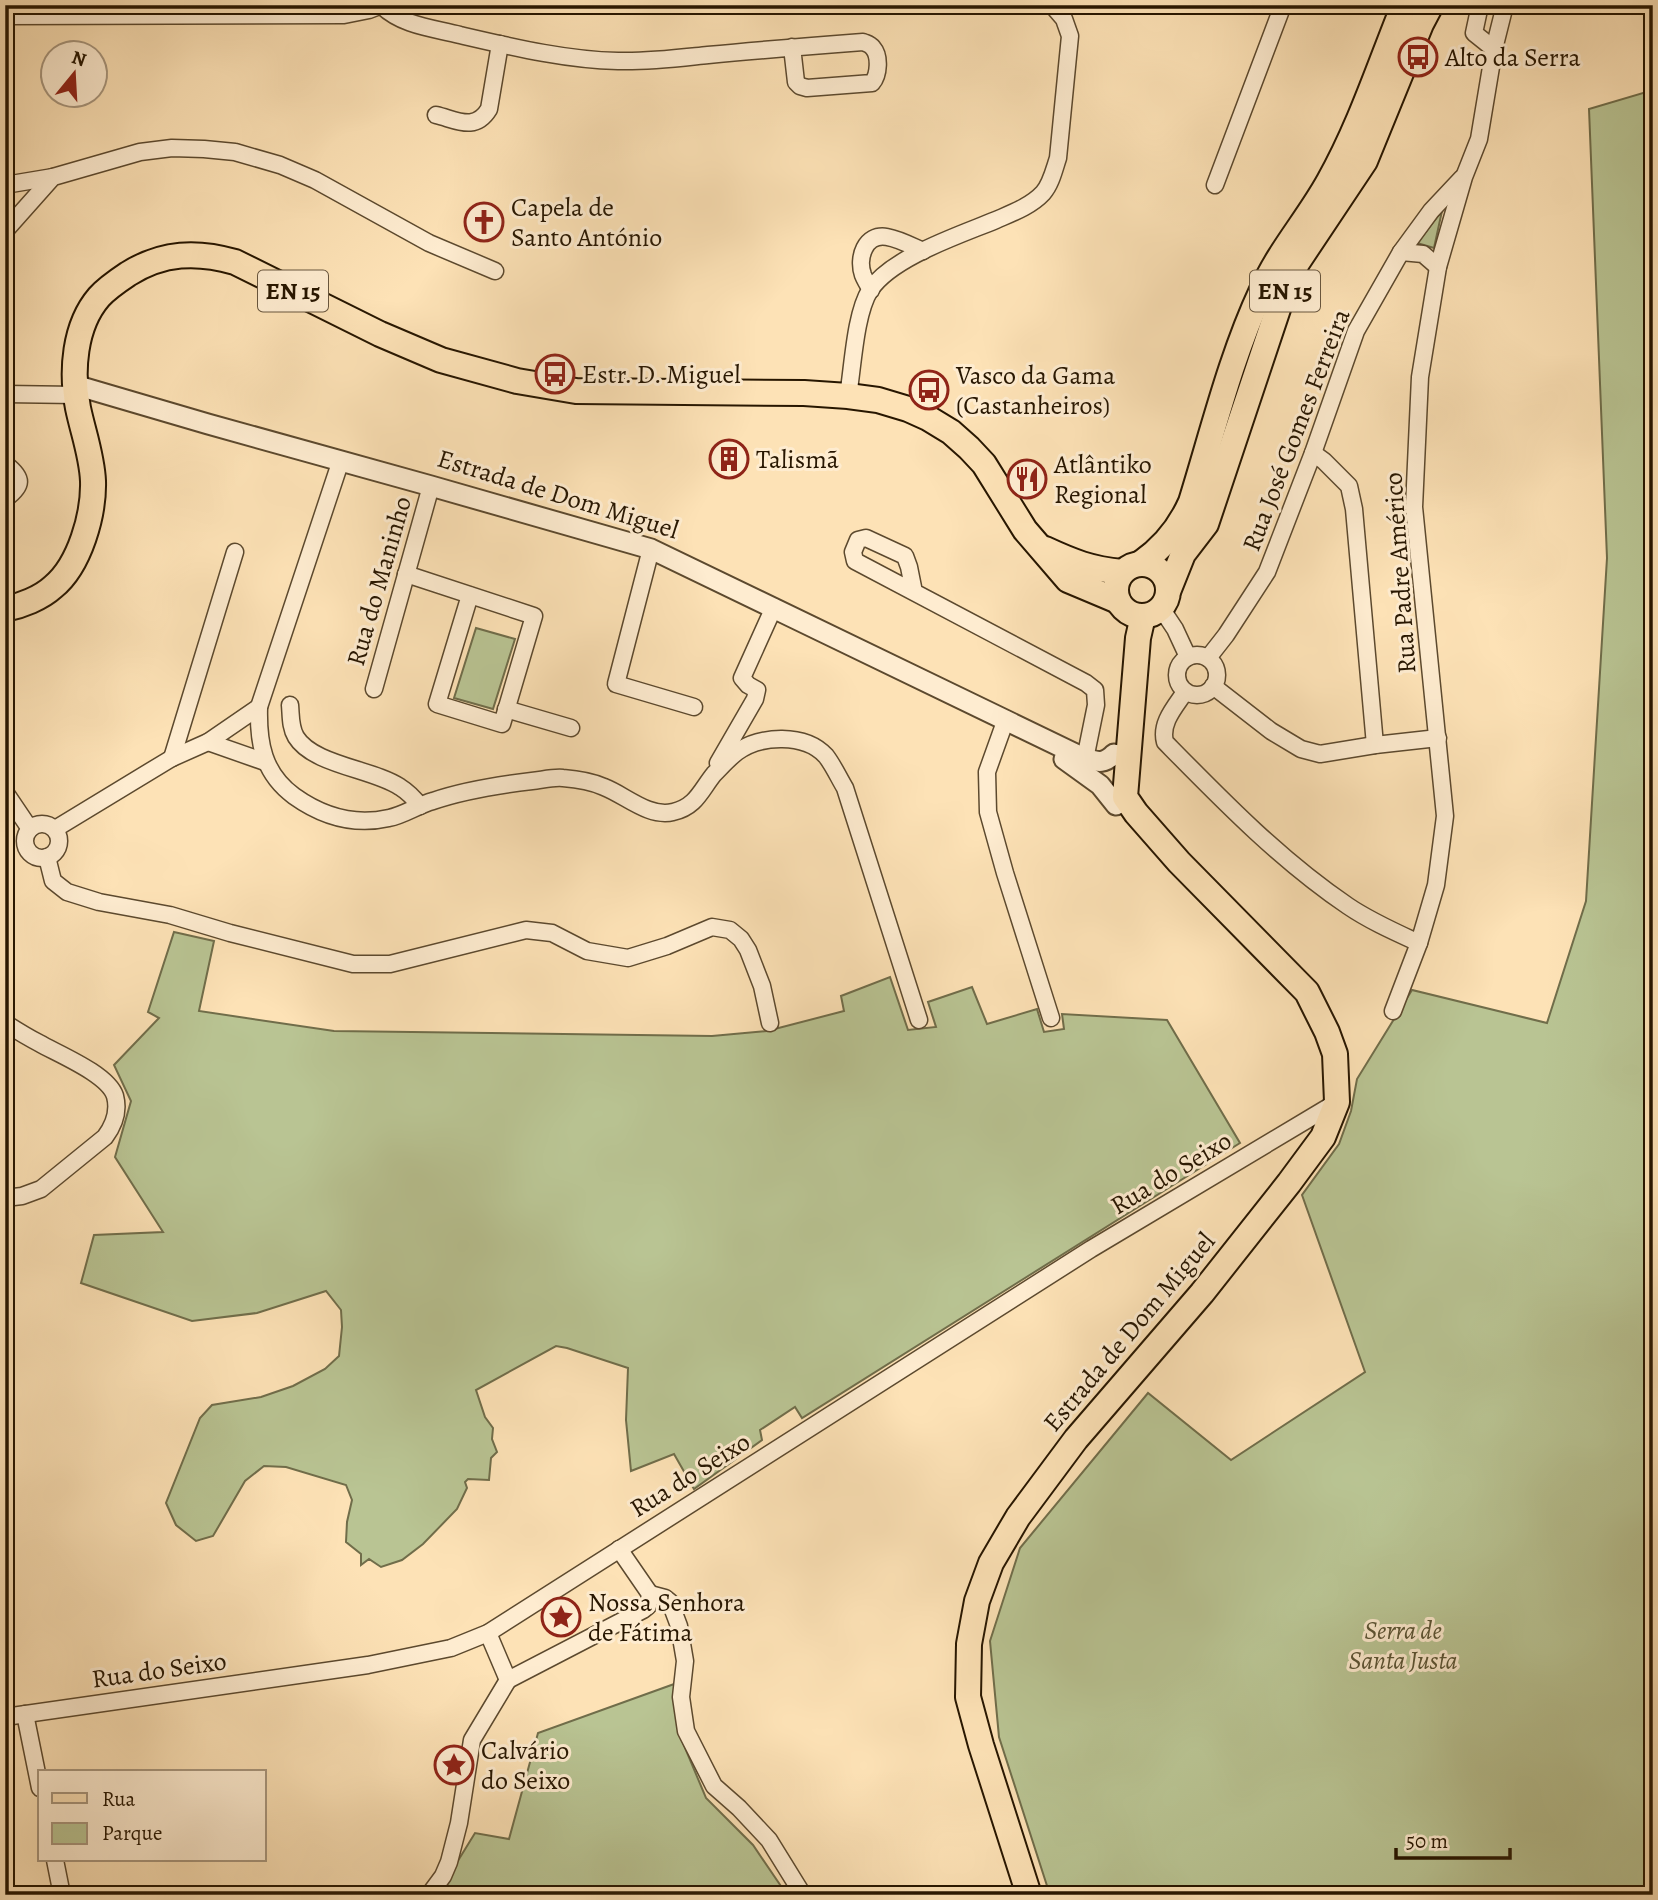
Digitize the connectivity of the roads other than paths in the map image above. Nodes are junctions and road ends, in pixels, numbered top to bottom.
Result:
1 (382, 5) edge
2 (1052, 5) edge
3 (1283, 5) edge
4 (1404, 5) edge
5 (1480, 5) edge
6 (1505, 5) edge
7 (1430, 6) edge
8 (5, 16) edge
9 (500, 44) junction
10 (792, 47) junction
11 (1494, 49) junction
12 (436, 115) dead end
13 (53, 177) junction
14 (1464, 177) junction
15 (5, 185) edge
16 (1215, 185) dead end
17 (5, 231) edge
18 (923, 251) junction
19 (1401, 252) junction
20 (1438, 267) junction
21 (495, 271) dead end
22 (871, 290) junction
23 (75, 390) junction
24 (5, 394) edge
25 (848, 396) junction
26 (1313, 453) junction
27 (341, 460) junction
28 (5, 464) edge
29 (431, 486) junction
30 (5, 499) edge
31 (1038, 545) junction
32 (651, 549) junction
33 (235, 552) dead end
34 (1132, 568) junction
35 (406, 574) junction
36 (914, 592) dead end
37 (470, 595) junction
38 (1143, 605) junction
39 (774, 607) junction
40 (5, 609) edge
41 (1188, 657) junction
42 (1208, 658) junction
43 (1213, 686) junction
44 (374, 690) dead end
45 (1185, 692) junction
46 (290, 705) dead end
47 (259, 707) junction
48 (694, 707) dead end
49 (506, 709) junction
50 (1006, 719) junction
51 (571, 729) dead end
52 (1438, 738) junction
53 (208, 742) junction
54 (1375, 745) junction
55 (1114, 754) junction
56 (172, 758) junction
57 (265, 762) junction
58 (1084, 765) junction
59 (714, 775) junction
60 (5, 792) edge
61 (1116, 805) junction
62 (420, 806) junction
63 (30, 829) junction
64 (55, 829) junction
65 (47, 857) junction
66 (1179, 862) junction
67 (1419, 943) junction
68 (1393, 1011) dead end
69 (1051, 1018) dead end
70 (919, 1020) dead end
71 (5, 1023) edge
72 (770, 1023) dead end
73 (1337, 1102) junction
74 (5, 1198) edge
75 (619, 1549) junction
76 (650, 1594) junction
77 (488, 1633) junction
78 (508, 1680) junction
79 (25, 1714) junction
80 (5, 1717) edge
81 (38, 1778) edge
82 (55, 1862) edge
83 (62, 1895) edge
84 (429, 1895) edge
85 (803, 1895) edge
86 (1029, 1895) edge

1 - 8 street
1 - 9 street
2 - 18 street
3 - 16 street
4 - 34 main road, EN 15
5 - 11 street
6 - 11 street, Rua Padre Américo
7 - 38 main road, EN 15
9 - 10 street
9 - 12 street
10 - 10 street
11 - 14 street, Rua Padre Américo
13 - 15 street
13 - 17 street
13 - 21 street
14 - 19 street, Rua José Gomes Ferreira
14 - 20 street, Rua Padre Américo
18 - 22 street
18 - 22 street
19 - 20 street
19 - 26 street, Rua José Gomes Ferreira
20 - 52 street, Rua Padre Américo
22 - 25 street
23 - 24 street
23 - 25 main road, EN 15
23 - 27 street, Estrada de Dom Miguel
23 - 40 main road, EN 15
25 - 31 main road, EN 15
26 - 42 street, Rua José Gomes Ferreira
26 - 54 street
27 - 29 street, Estrada de Dom Miguel
27 - 47 street
28 - 30 street
29 - 32 street, Estrada de Dom Miguel
29 - 35 street, Rua do Maninho
31 - 34 main road, EN 15
31 - 38 main road, EN 15
32 - 39 street, Estrada de Dom Miguel
32 - 48 street
33 - 56 street
34 - 38 main road
34 - 38 main road
35 - 37 street
35 - 44 street, Rua do Maninho
36 - 58 street
37 - 49 street
37 - 49 street
38 - 41 street
38 - 55 main road
38 - 66 main road, Estrada de Dom Miguel
39 - 50 street, Estrada de Dom Miguel
39 - 59 street
41 - 42 street
41 - 45 street
42 - 43 street
43 - 45 street
43 - 54 street
45 - 67 street
46 - 62 street
47 - 53 street
47 - 57 street
49 - 51 street
50 - 58 street, Estrada de Dom Miguel
50 - 69 street
52 - 54 street
52 - 67 street, Rua Padre Américo
53 - 56 street
53 - 57 street
55 - 58 street
55 - 61 main road
56 - 64 street
57 - 62 street
58 - 61 street, Estrada de Dom Miguel
59 - 62 street
59 - 70 street
60 - 63 street
61 - 66 main road, Estrada de Dom Miguel
63 - 64 street
63 - 65 street
64 - 65 street
65 - 72 street
66 - 73 main road, Estrada de Dom Miguel
67 - 68 street, Rua Padre Américo
71 - 74 street
73 - 75 street, Rua do Seixo
73 - 86 main road, Estrada de Dom Miguel
75 - 76 street
75 - 77 street, Rua do Seixo
76 - 78 street
76 - 85 street
77 - 78 street
77 - 79 street, Rua do Seixo
78 - 84 street
79 - 80 street, Rua do Seixo
79 - 81 street
82 - 83 street

